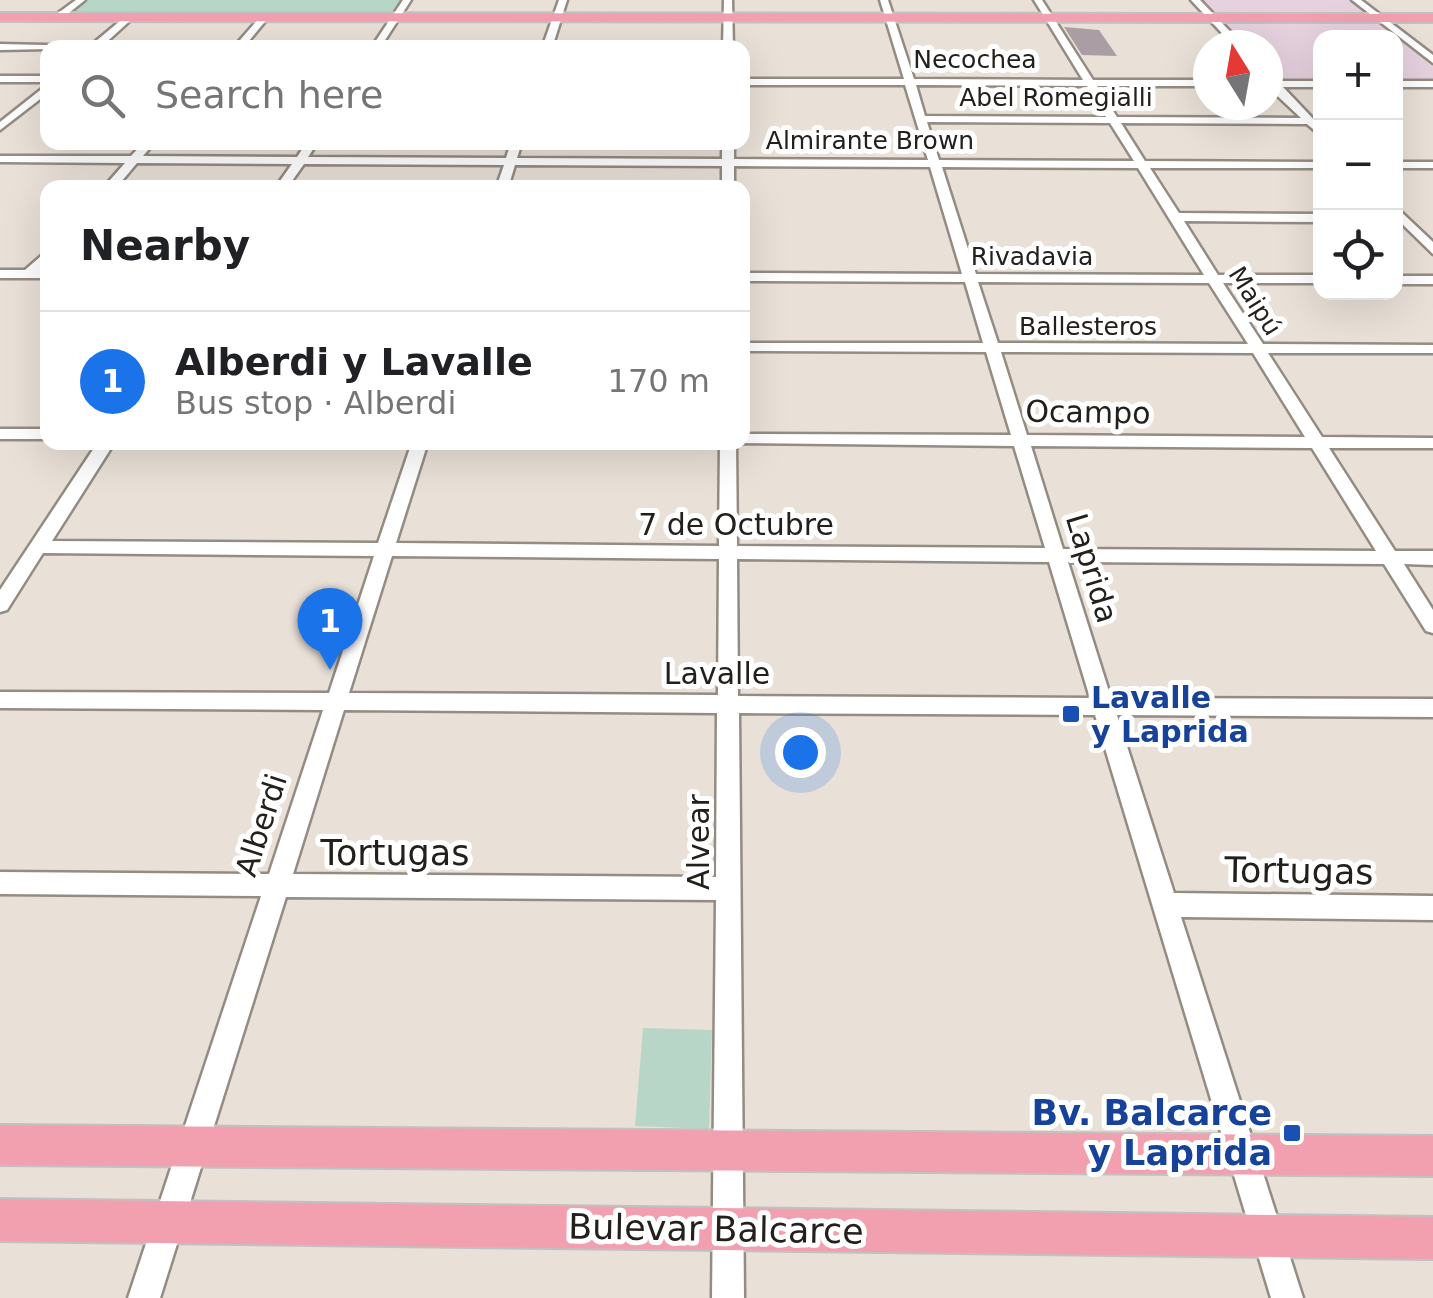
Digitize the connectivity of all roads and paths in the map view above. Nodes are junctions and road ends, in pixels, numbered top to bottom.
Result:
1 (80, 0) edge
2 (407, 0) edge
3 (563, 0) edge
4 (728, 0) edge
5 (1038, 0) edge
6 (1195, 0) edge
7 (1356, 0) edge
8 (887, 9) edge
9 (0, 16) edge
10 (60, 16) junction
11 (400, 17) junction
12 (557, 17) junction
13 (129, 18) junction
14 (264, 18) junction
15 (728, 18) junction
16 (1050, 18) junction
17 (1213, 19) junction
18 (1382, 20) junction
19 (1433, 20) edge
20 (1224, 30) edge
21 (100, 40) edge
22 (244, 40) edge
23 (382, 40) edge
24 (550, 40) edge
25 (728, 40) edge
26 (0, 47) edge
27 (40, 47) edge
28 (1433, 60) edge
29 (0, 79) edge
30 (909, 81) junction
31 (40, 82) edge
32 (750, 82) edge
33 (1283, 82) edge
34 (1090, 83) junction
35 (1193, 83) edge
36 (1313, 84) edge
37 (1403, 84) edge
38 (1433, 84) edge
39 (40, 90) edge
40 (1283, 94) edge
41 (1113, 119) junction
42 (921, 120) junction
43 (1310, 121) junction
44 (1313, 124) edge
45 (0, 127) edge
46 (143, 150) edge
47 (308, 150) edge
48 (514, 150) edge
49 (728, 150) edge
50 (0, 160) edge
51 (134, 160) junction
52 (300, 161) junction
53 (510, 162) junction
54 (728, 162) junction
55 (934, 163) junction
56 (1142, 164) junction
57 (1313, 165) edge
58 (1403, 165) edge
59 (1433, 165) edge
60 (116, 180) edge
61 (287, 180) edge
62 (504, 180) edge
63 (728, 180) edge
64 (1175, 217) junction
65 (1313, 218) edge
66 (1403, 221) edge
67 (1433, 250) edge
68 (40, 262) edge
69 (0, 274) edge
70 (29, 274) junction
71 (40, 274) edge
72 (750, 277) edge
73 (970, 278) junction
74 (1214, 279) junction
75 (1313, 279) edge
76 (1403, 280) edge
77 (1433, 280) edge
78 (750, 347) edge
79 (992, 348) junction
80 (1258, 349) junction
81 (1433, 350) edge
82 (0, 434) edge
83 (40, 434) edge
84 (750, 439) edge
85 (1020, 439) junction
86 (1317, 442) junction
87 (1433, 443) edge
88 (103, 450) edge
89 (417, 450) edge
90 (728, 450) edge
91 (38, 547) junction
92 (385, 550) junction
93 (728, 552) junction
94 (1056, 553) junction
95 (1390, 557) junction
96 (1433, 558) edge
97 (0, 605) edge
98 (1433, 626) edge
99 (0, 700) edge
100 (336, 701) junction
101 (728, 704) junction
102 (1102, 704) junction
103 (1433, 708) edge
104 (0, 884) edge
105 (274, 887) junction
106 (729, 889) junction
107 (1165, 905) junction
108 (1433, 908) edge
109 (0, 1145) edge
110 (193, 1146) junction
111 (728, 1150) junction
112 (1242, 1154) junction
113 (1433, 1156) edge
114 (0, 1220) edge
115 (167, 1226) junction
116 (728, 1235) junction
117 (1268, 1236) junction
118 (1433, 1238) edge
119 (144, 1298) edge
120 (728, 1298) edge
121 (1287, 1298) edge

1 - 10 street
2 - 11 street
3 - 12 street
4 - 15 street
5 - 16 street, Maipú
6 - 17 street
7 - 18 street
8 - 15 main road
8 - 16 main road
8 - 30 street, Laprida
9 - 10 main road
10 - 11 main road
10 - 13 main road
11 - 12 main road
11 - 14 main road
11 - 23 street
12 - 15 main road
12 - 24 street
13 - 14 main road
13 - 21 street
14 - 22 street
15 - 25 street
16 - 17 main road
16 - 34 street, Maipú
17 - 18 main road
17 - 20 street
18 - 19 main road
18 - 28 street
26 - 27 street
29 - 31 street
30 - 32 street, Necochea
30 - 34 street, Necochea
30 - 42 street, Laprida
33 - 36 street
34 - 35 street, Necochea
34 - 41 street, Maipú
37 - 38 street
39 - 45 street
40 - 43 street
41 - 42 street, Abel Romegialli
41 - 43 street, Abel Romegialli
41 - 56 street, Maipú
42 - 55 street, Laprida
43 - 44 street
46 - 51 street
47 - 52 street
48 - 53 street
49 - 54 street
50 - 51 street, Almirante Brown
51 - 52 street, Almirante Brown
51 - 60 street
52 - 53 street, Almirante Brown
52 - 61 street
53 - 54 street, Almirante Brown
53 - 62 street
54 - 55 street, Almirante Brown
54 - 63 street
55 - 56 street, Almirante Brown
55 - 73 street, Laprida
56 - 57 street, Almirante Brown
56 - 64 street, Maipú
58 - 59 street
64 - 65 street
64 - 74 street, Maipú
66 - 67 street
68 - 70 street
69 - 70 street
70 - 71 street
72 - 73 street, Rivadavia
73 - 74 street, Rivadavia
73 - 79 street, Laprida
74 - 75 street, Rivadavia
74 - 80 street, Maipú
76 - 77 street
78 - 79 street, Ballesteros
79 - 80 street, Ballesteros
79 - 85 street, Laprida
80 - 81 street, Ballesteros
80 - 86 street, Maipú
82 - 83 street
84 - 85 street, Ocampo
85 - 86 street, Ocampo
85 - 94 street, Laprida
86 - 87 street, Ocampo
86 - 95 street, Maipú
88 - 91 street
89 - 92 street, Alberdi
90 - 93 street, Alvear
91 - 92 street, 7 de Octubre
91 - 97 street
92 - 93 street, 7 de Octubre
92 - 100 street, Alberdi
93 - 94 street, 7 de Octubre
93 - 101 street, Alvear
94 - 95 street, 7 de Octubre
94 - 102 street, Laprida
95 - 96 street, 7 de Octubre
95 - 98 street, Maipú
99 - 100 street, Lavalle
100 - 101 street, Lavalle
100 - 105 street, Alberdi
101 - 102 street, Lavalle
101 - 106 street, Alvear
102 - 103 street, Lavalle
102 - 107 street, Laprida
104 - 105 street, Tortugas
105 - 106 street, Tortugas
105 - 110 street, Alberdi
106 - 111 street, Alvear
107 - 108 street, Tortugas
107 - 112 street, Laprida
109 - 110 main road
110 - 111 main road
110 - 115 street, Alberdi
111 - 112 main road
111 - 116 street, Alvear
112 - 113 main road
112 - 117 street, Laprida
114 - 115 main road, Bulevar Balcarce
115 - 116 main road, Bulevar Balcarce
115 - 119 street, Alberdi
116 - 117 main road, Bulevar Balcarce
116 - 120 street, Alvear
117 - 118 main road, Bulevar Balcarce
117 - 121 street, Laprida

